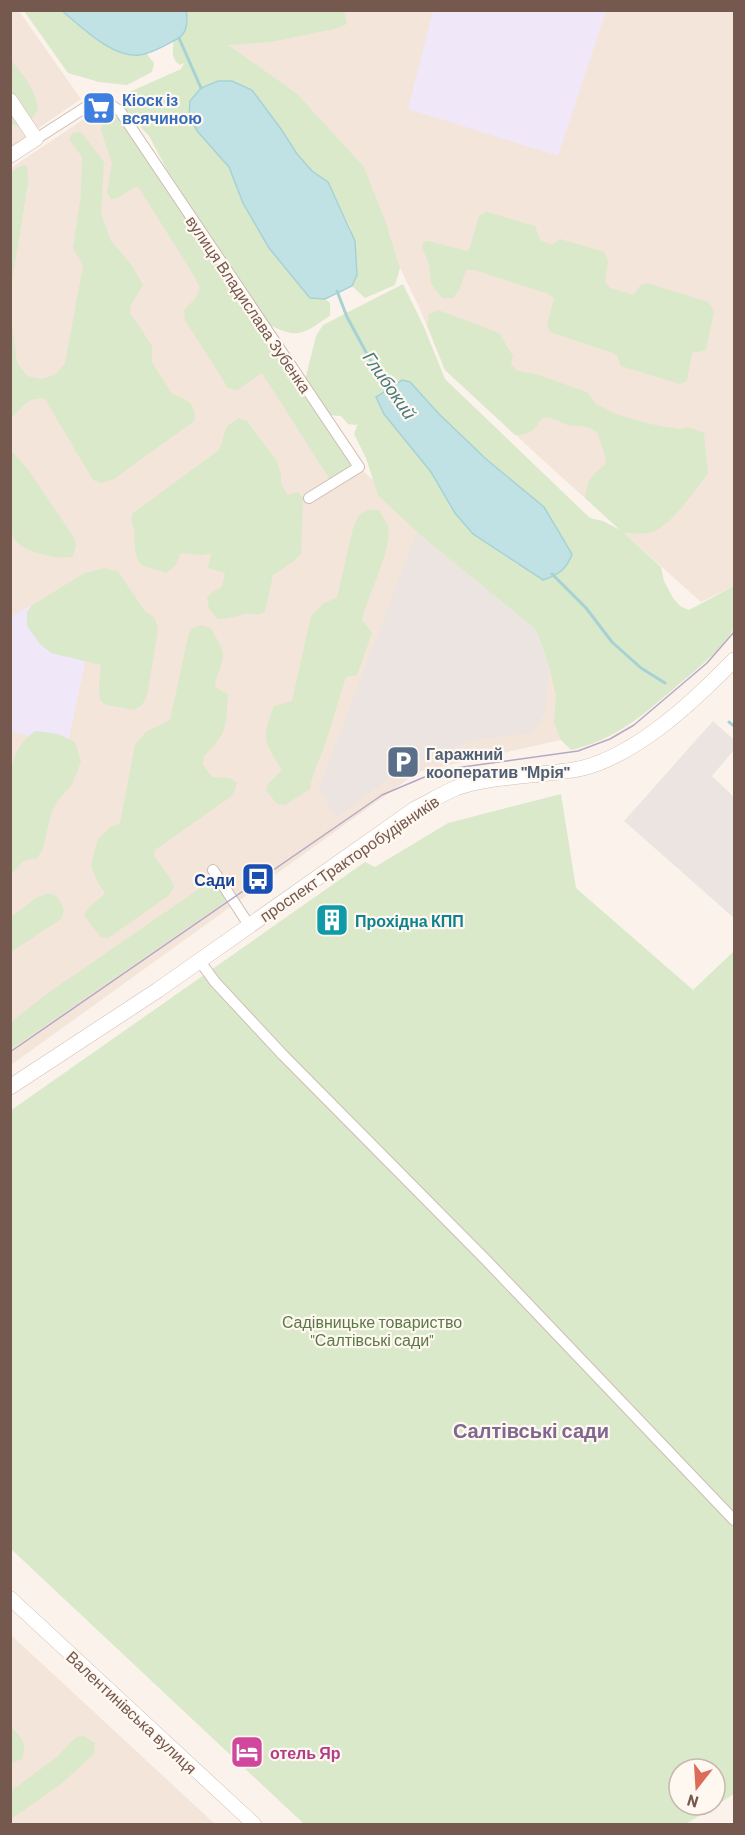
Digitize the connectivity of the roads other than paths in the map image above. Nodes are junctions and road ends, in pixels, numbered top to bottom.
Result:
1 (10, 100) edge
2 (36, 139) junction
3 (10, 156) edge
4 (309, 498) dead end
5 (735, 660) edge
6 (213, 870) dead end
7 (249, 925) junction
8 (199, 960) junction
9 (10, 1087) edge
10 (735, 1520) edge
11 (10, 1598) edge
12 (254, 1824) edge

1 - 2 street
2 - 3 street
2 - 4 street, вулиця Владислава Зубенка
5 - 7 main road, проспект Тракторобудівників
6 - 7 street
7 - 8 main road, проспект Тракторобудівників
8 - 9 main road, проспект Тракторобудівників
8 - 10 street
11 - 12 street, Валентинівська вулиця

